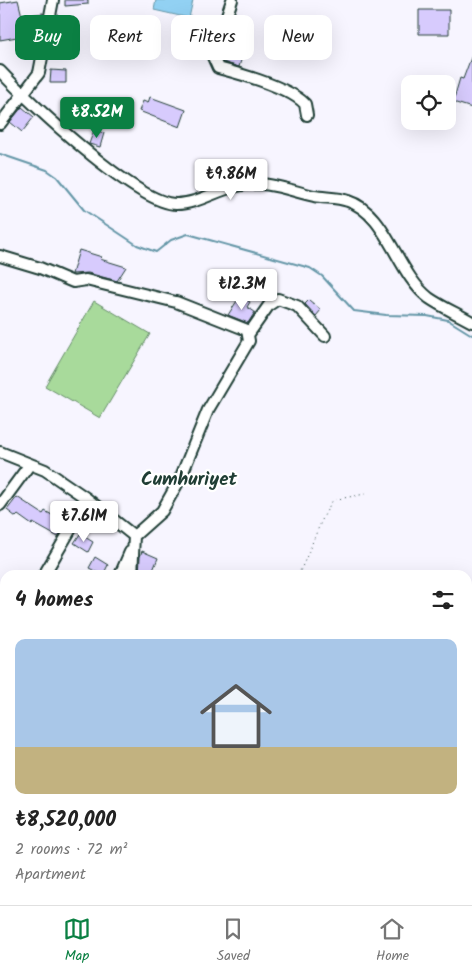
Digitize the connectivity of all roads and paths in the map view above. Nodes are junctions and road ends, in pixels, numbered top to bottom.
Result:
1 (54, 0) edge
2 (232, 0) edge
3 (0, 72) edge
4 (23, 95) junction
5 (307, 115) dead end
6 (0, 124) edge
7 (0, 256) edge
8 (472, 322) edge
9 (248, 335) junction
10 (325, 336) dead end
11 (0, 452) edge
12 (30, 464) junction
13 (4, 492) edge
14 (366, 494) dead end
15 (88, 500) junction
16 (0, 505) edge
17 (133, 540) junction
18 (47, 570) edge
19 (122, 570) edge
20 (132, 570) edge
21 (300, 570) edge

1 - 4 street
2 - 5 street
3 - 4 street
4 - 6 street
4 - 8 street
7 - 9 street
9 - 10 street
9 - 17 street
11 - 12 street
12 - 13 street
12 - 15 street
13 - 16 street
14 - 21 path
15 - 17 street
15 - 18 street
17 - 19 street
17 - 20 street

